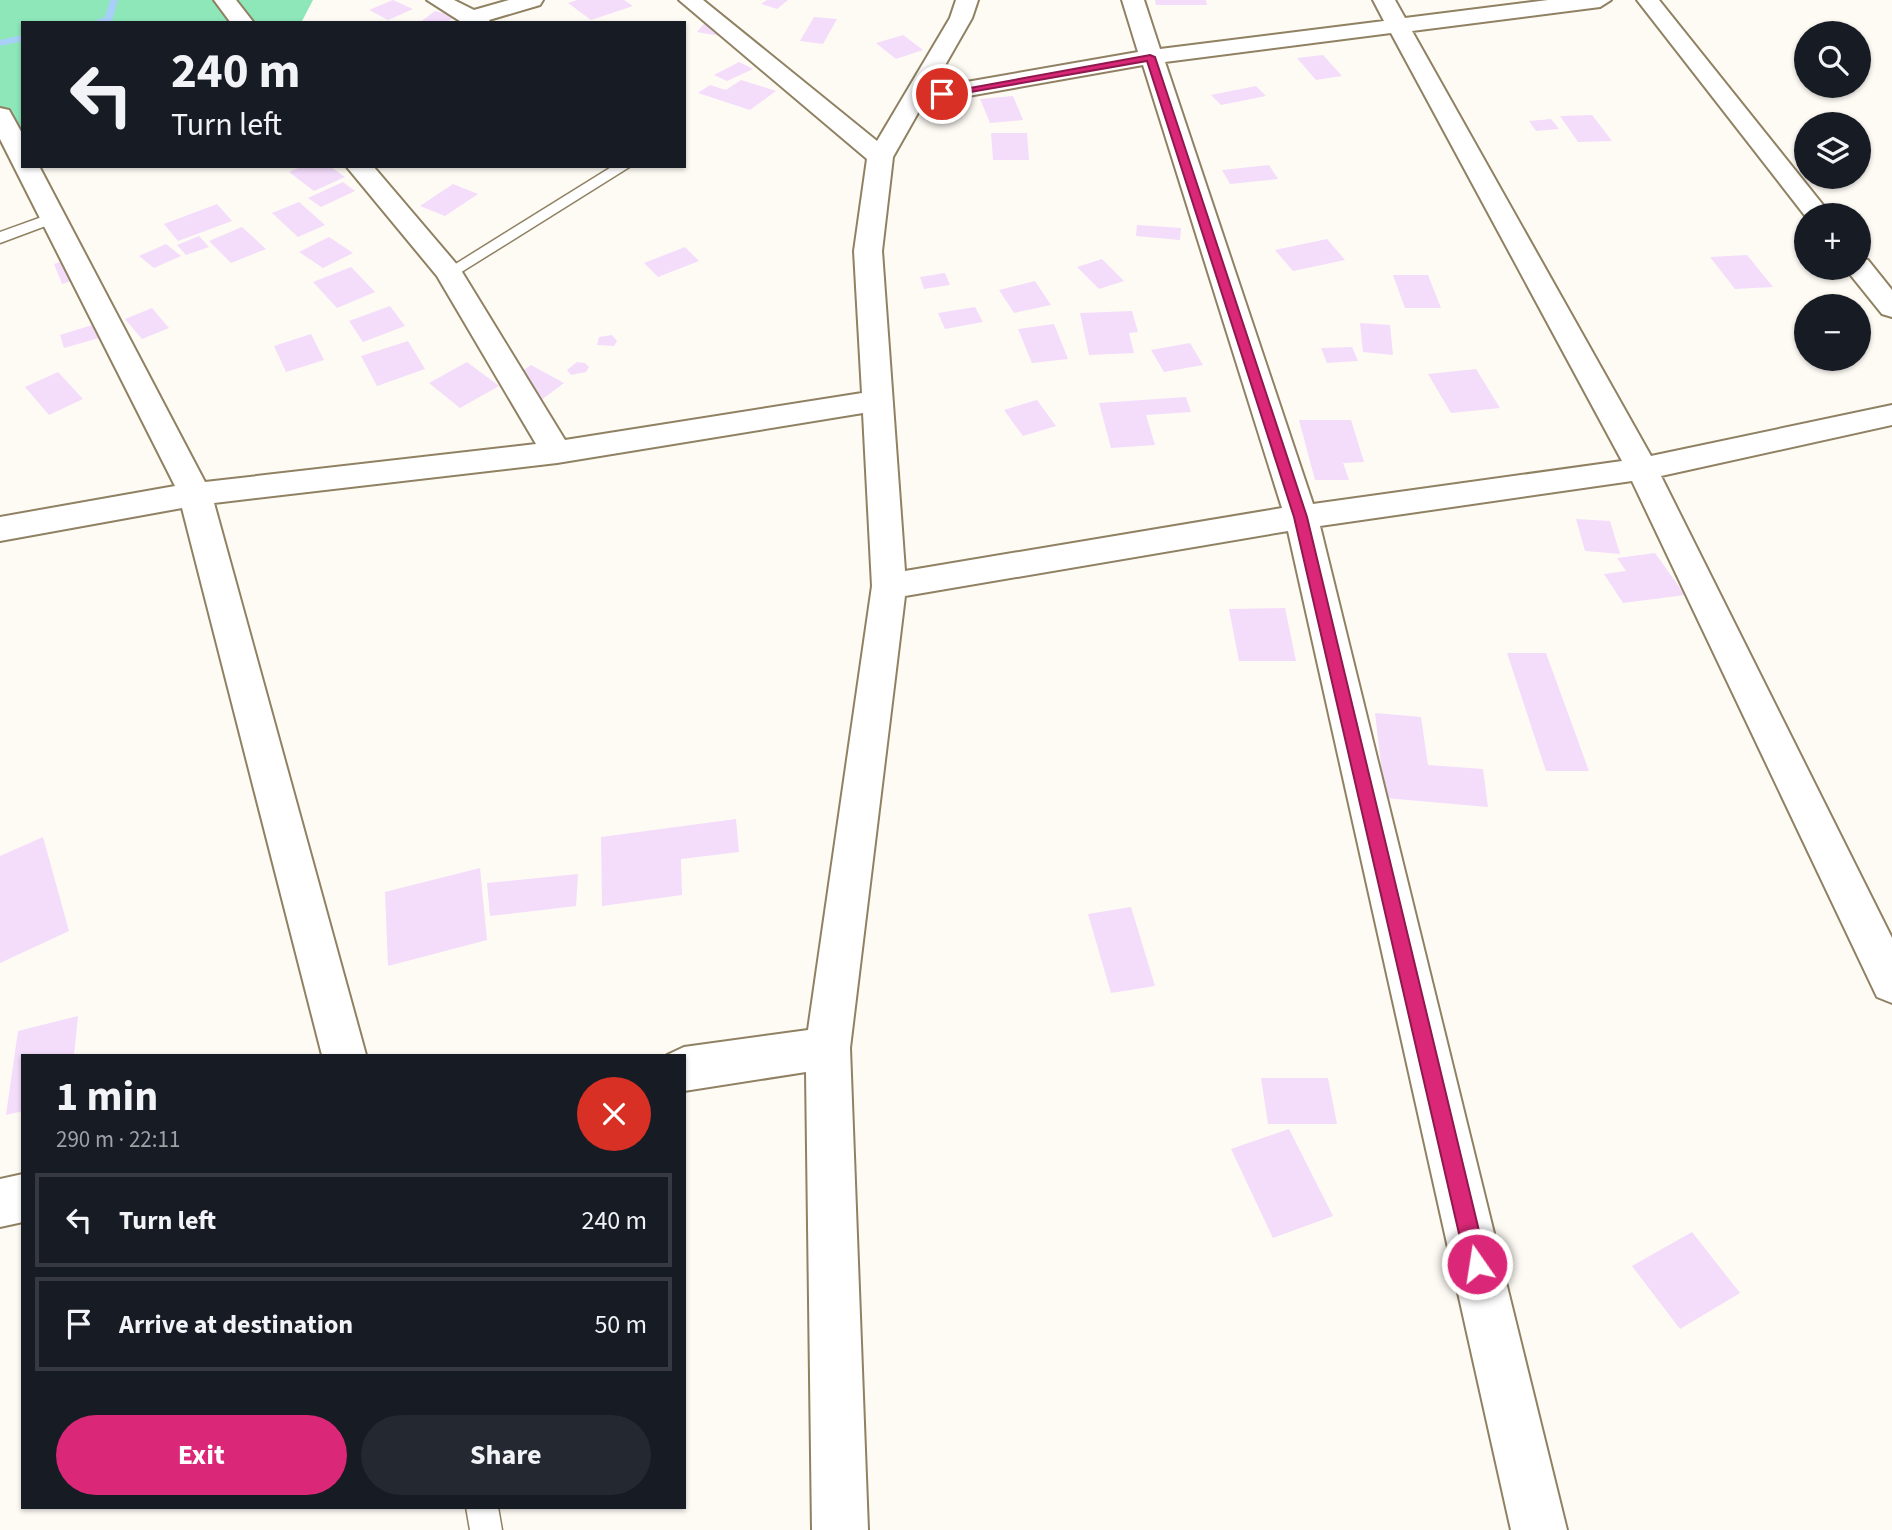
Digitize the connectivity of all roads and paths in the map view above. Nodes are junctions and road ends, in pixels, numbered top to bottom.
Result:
1 (225, 0) edge
2 (438, 0) edge
3 (532, 0) edge
4 (690, 0) edge
5 (1133, 0) edge
6 (1600, 0) edge
7 (1648, 0) edge
8 (958, 8) edge
9 (1391, 12) edge
10 (476, 20) edge
11 (241, 21) edge
12 (1150, 57) junction
13 (916, 98) junction
14 (0, 115) edge
15 (21, 155) edge
16 (880, 157) junction
17 (27, 168) edge
18 (361, 168) edge
19 (621, 168) edge
20 (1809, 203) edge
21 (53, 218) junction
22 (0, 239) edge
23 (449, 273) junction
24 (1869, 280) edge
25 (1892, 308) edge
26 (879, 400) junction
27 (1892, 415) edge
28 (557, 452) junction
29 (1642, 469) junction
30 (195, 494) junction
31 (1301, 517) junction
32 (0, 528) edge
33 (889, 586) junction
34 (1892, 983) edge
35 (828, 1048) junction
36 (344, 1054) edge
37 (686, 1069) edge
38 (21, 1198) edge
39 (0, 1203) edge
40 (482, 1509) edge
41 (486, 1530) edge
42 (841, 1530) edge
43 (1539, 1530) edge

1 - 11 street
2 - 10 street
3 - 10 street
4 - 16 street
5 - 12 street
6 - 9 street
7 - 20 street
8 - 13 street
9 - 12 street
9 - 29 street
12 - 13 street
12 - 31 street
13 - 16 street
14 - 15 street
16 - 26 street
17 - 21 street
18 - 23 street
19 - 23 lane
21 - 22 lane
21 - 30 street
23 - 28 street
24 - 25 street
26 - 28 street
26 - 33 street
27 - 29 street
28 - 30 street
29 - 31 street
29 - 34 street
30 - 32 street
30 - 36 street
31 - 33 street
31 - 43 street
33 - 35 street
35 - 37 street
35 - 42 street
38 - 39 street
40 - 41 lane

